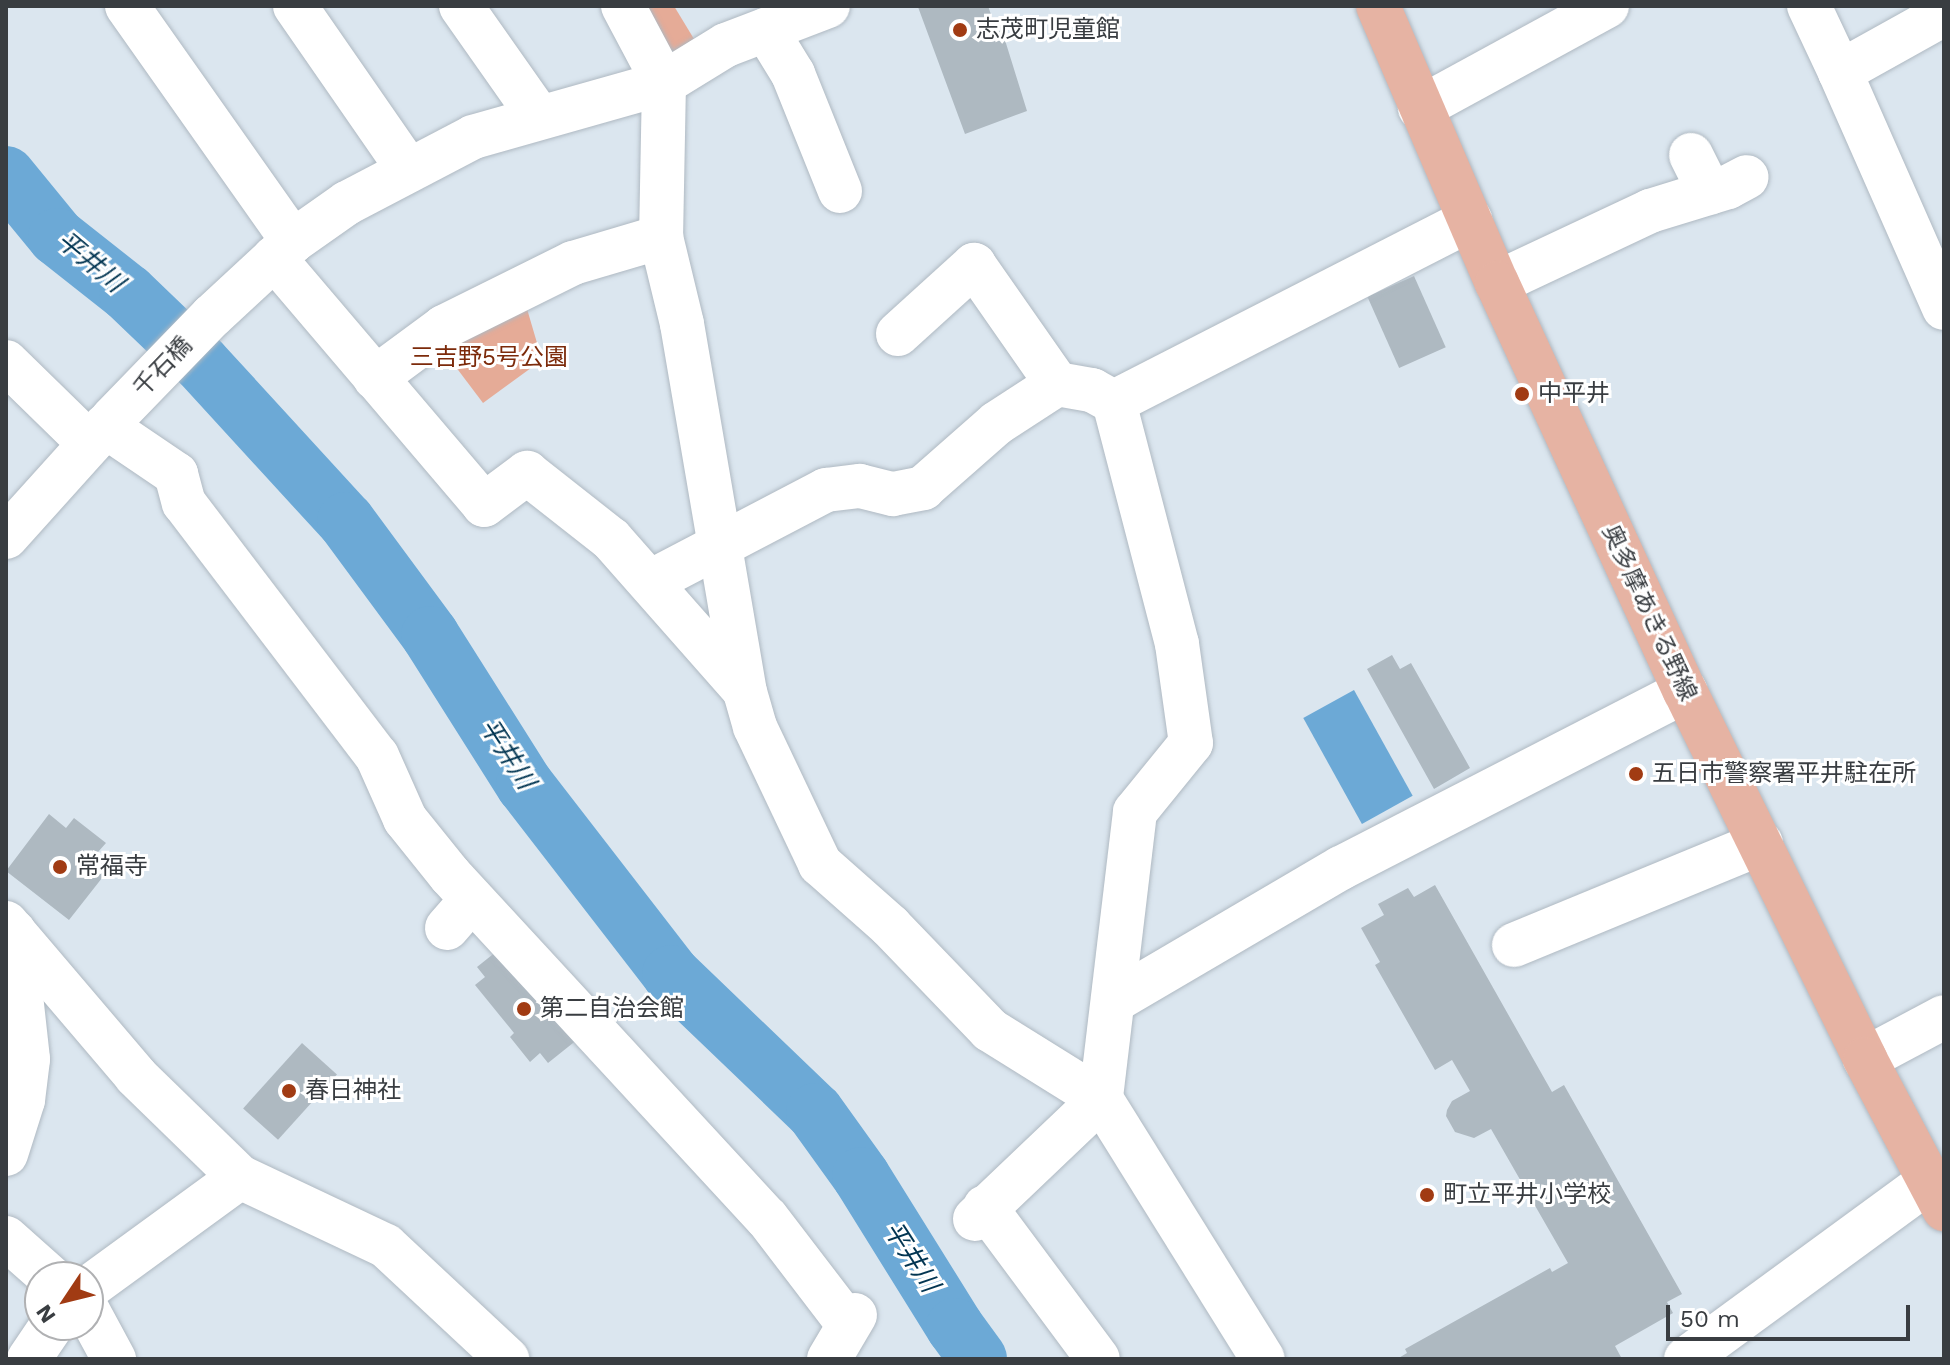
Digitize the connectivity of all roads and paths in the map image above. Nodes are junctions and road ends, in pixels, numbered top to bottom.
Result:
1 (127, 6) edge
2 (295, 6) edge
3 (461, 6) edge
4 (623, 6) edge
5 (828, 6) edge
6 (1378, 6) edge
7 (1607, 6) edge
8 (1809, 6) edge
9 (1944, 14) edge
10 (766, 30) junction
11 (1840, 72) junction
12 (664, 83) junction
13 (1420, 108) junction
14 (539, 117) junction
15 (408, 169) junction
16 (1716, 175) dead end
17 (840, 191) dead end
18 (1470, 220) junction
19 (661, 237) junction
20 (284, 250) junction
21 (1497, 283) junction
22 (1944, 308) edge
23 (898, 334) dead end
24 (6, 362) edge
25 (375, 378) junction
26 (1057, 384) junction
27 (1114, 402) junction
28 (103, 429) junction
29 (6, 537) edge
30 (719, 547) junction
31 (650, 582) junction
32 (1685, 691) junction
33 (745, 692) junction
34 (1761, 843) junction
35 (10, 928) edge
36 (1514, 945) dead end
37 (1114, 1001) junction
38 (1944, 1017) edge
39 (1865, 1059) junction
40 (1101, 1099) junction
41 (6, 1154) edge
42 (240, 1177) junction
43 (1936, 1195) edge
44 (6, 1238) edge
45 (32, 1261) edge
46 (104, 1276) edge
47 (844, 1333) edge
48 (41, 1341) edge
49 (104, 1341) edge
50 (29, 1359) edge
51 (114, 1359) edge
52 (507, 1359) edge
53 (1098, 1359) edge
54 (1263, 1359) edge
55 (1686, 1359) edge

1 - 20 street
2 - 15 street
3 - 14 street
4 - 12 street
5 - 10 street, 千石橋
6 - 13 main road, 奥多摩あきる野線
7 - 13 street
8 - 11 street
9 - 11 street
10 - 12 street, 千石橋
10 - 17 street
11 - 22 street
12 - 14 street, 千石橋
12 - 19 street
13 - 18 main road, 奥多摩あきる野線
14 - 15 street, 千石橋
15 - 20 street, 千石橋
16 - 21 street
18 - 21 main road, 奥多摩あきる野線
18 - 27 street
19 - 25 street
19 - 30 street
20 - 25 street
20 - 28 street, 千石橋
21 - 32 main road, 奥多摩あきる野線
23 - 26 street
24 - 28 street
25 - 31 street
26 - 27 street
26 - 30 street
27 - 37 street
28 - 29 street, 千石橋
28 - 47 street
30 - 31 street
30 - 33 street
31 - 33 street
32 - 34 main road, 奥多摩あきる野線
32 - 37 street
33 - 40 street
34 - 36 street
34 - 39 main road, 奥多摩あきる野線
35 - 41 street
35 - 42 street
37 - 40 street
38 - 39 street
39 - 43 main road, 奥多摩あきる野線
40 - 53 street
40 - 54 street
42 - 46 street
42 - 52 street
43 - 55 street
44 - 45 street
48 - 50 street
49 - 51 street

